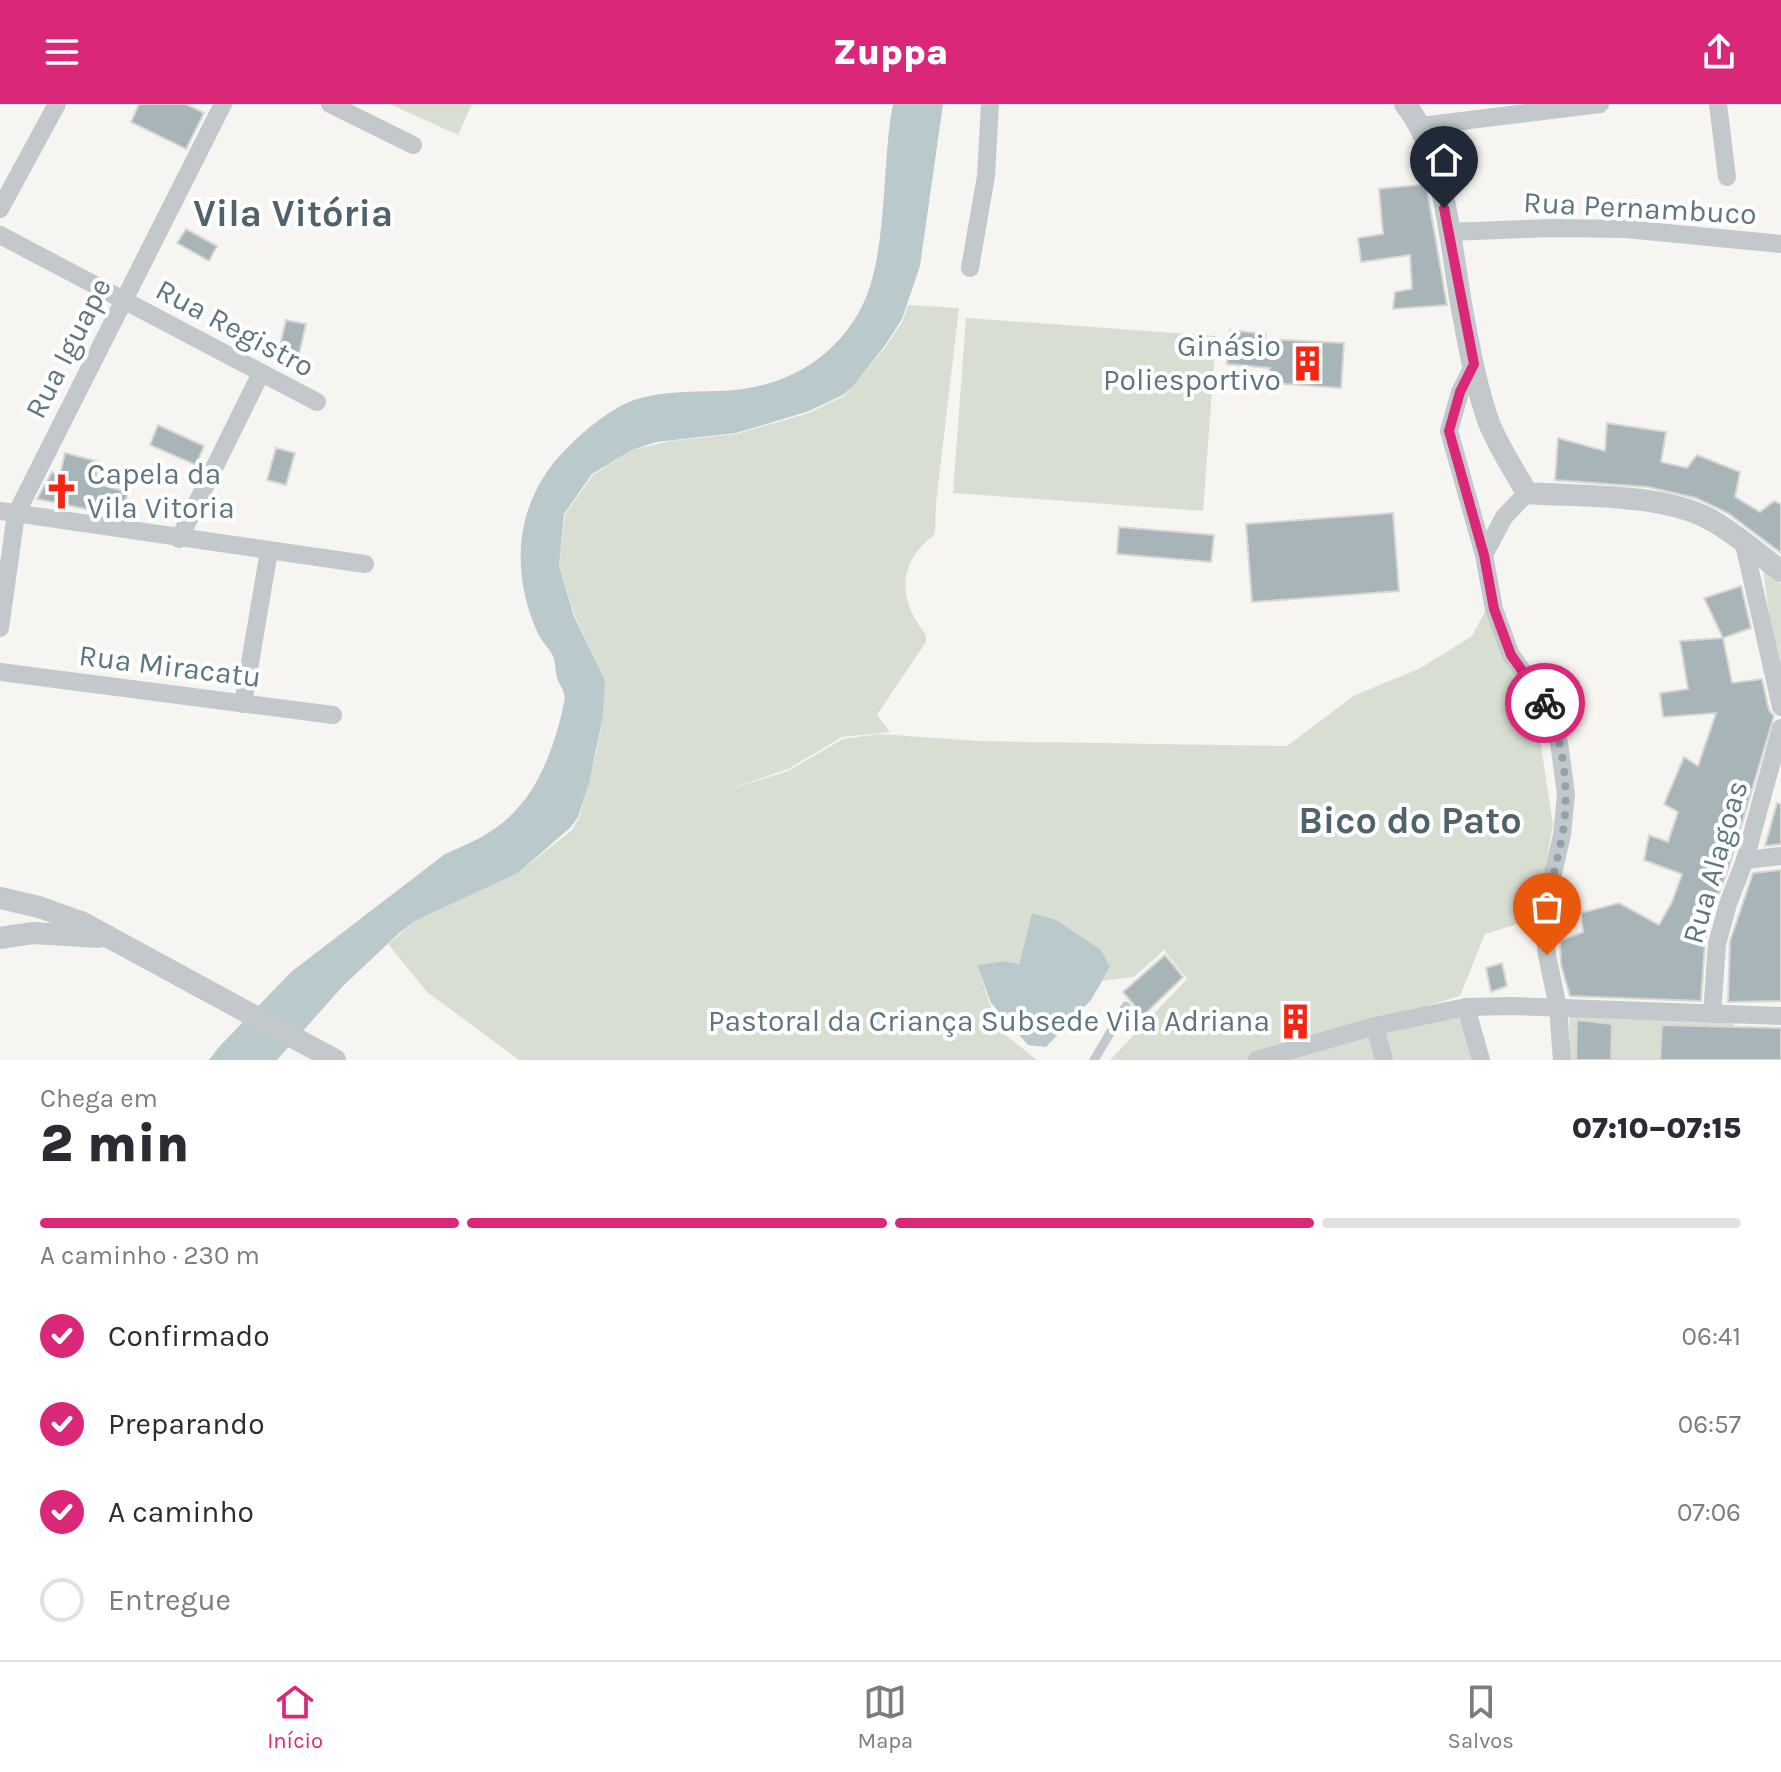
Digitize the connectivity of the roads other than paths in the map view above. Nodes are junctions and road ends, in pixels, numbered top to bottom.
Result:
1 (57, 104) edge
2 (223, 104) edge
3 (330, 104) edge
4 (990, 104) edge
5 (1405, 104) edge
6 (1600, 104) edge
7 (1718, 104) edge
8 (1421, 126) junction
9 (413, 145) dead end
10 (1727, 177) dead end
11 (0, 209) edge
12 (1448, 232) junction
13 (0, 235) edge
14 (1781, 244) edge
15 (970, 268) dead end
16 (123, 300) junction
17 (1474, 364) junction
18 (261, 373) junction
19 (317, 402) dead end
20 (1527, 493) junction
21 (8, 512) edge
22 (179, 539) junction
23 (1744, 544) junction
24 (269, 551) junction
25 (1484, 555) junction
26 (365, 564) dead end
27 (1781, 571) edge
28 (0, 628) edge
29 (0, 672) edge
30 (243, 704) junction
31 (1781, 707) edge
32 (333, 715) dead end
33 (1781, 728) edge
34 (1781, 856) edge
35 (1745, 860) junction
36 (0, 898) edge
37 (0, 938) edge
38 (108, 938) junction
39 (1126, 1006) dead end
40 (1466, 1007) junction
41 (1558, 1008) junction
42 (1712, 1014) junction
43 (1781, 1016) edge
44 (1375, 1026) junction
45 (1288, 1056) edge
46 (335, 1060) edge
47 (1094, 1060) edge
48 (1257, 1060) edge
49 (1384, 1060) edge
50 (1481, 1060) edge
51 (1562, 1060) edge

1 - 11 street
2 - 16 street, Rua Iguape
3 - 9 street
4 - 15 street
5 - 8 street
6 - 8 street
7 - 10 street
8 - 12 street
12 - 14 street, Rua Pernambuco
12 - 17 street
13 - 16 street, Rua Registro
16 - 18 street, Rua Registro
16 - 21 street, Rua Iguape
17 - 20 street
17 - 25 street
18 - 19 street, Rua Registro
18 - 22 street
20 - 23 street
20 - 25 street
21 - 22 street
21 - 28 street, Rua Iguape
22 - 24 street
23 - 27 street
23 - 31 street
24 - 26 street
24 - 30 street
25 - 41 street
29 - 30 street, Rua Miracatu
30 - 32 street, Rua Miracatu
33 - 35 street, Rua Alagoas
34 - 35 street
35 - 42 street, Rua Alagoas
36 - 38 street
37 - 38 street
38 - 46 street
39 - 47 lane
40 - 41 street
40 - 44 street
40 - 50 street
41 - 42 street
41 - 51 street
42 - 43 street
44 - 45 street
44 - 49 street
45 - 48 street

